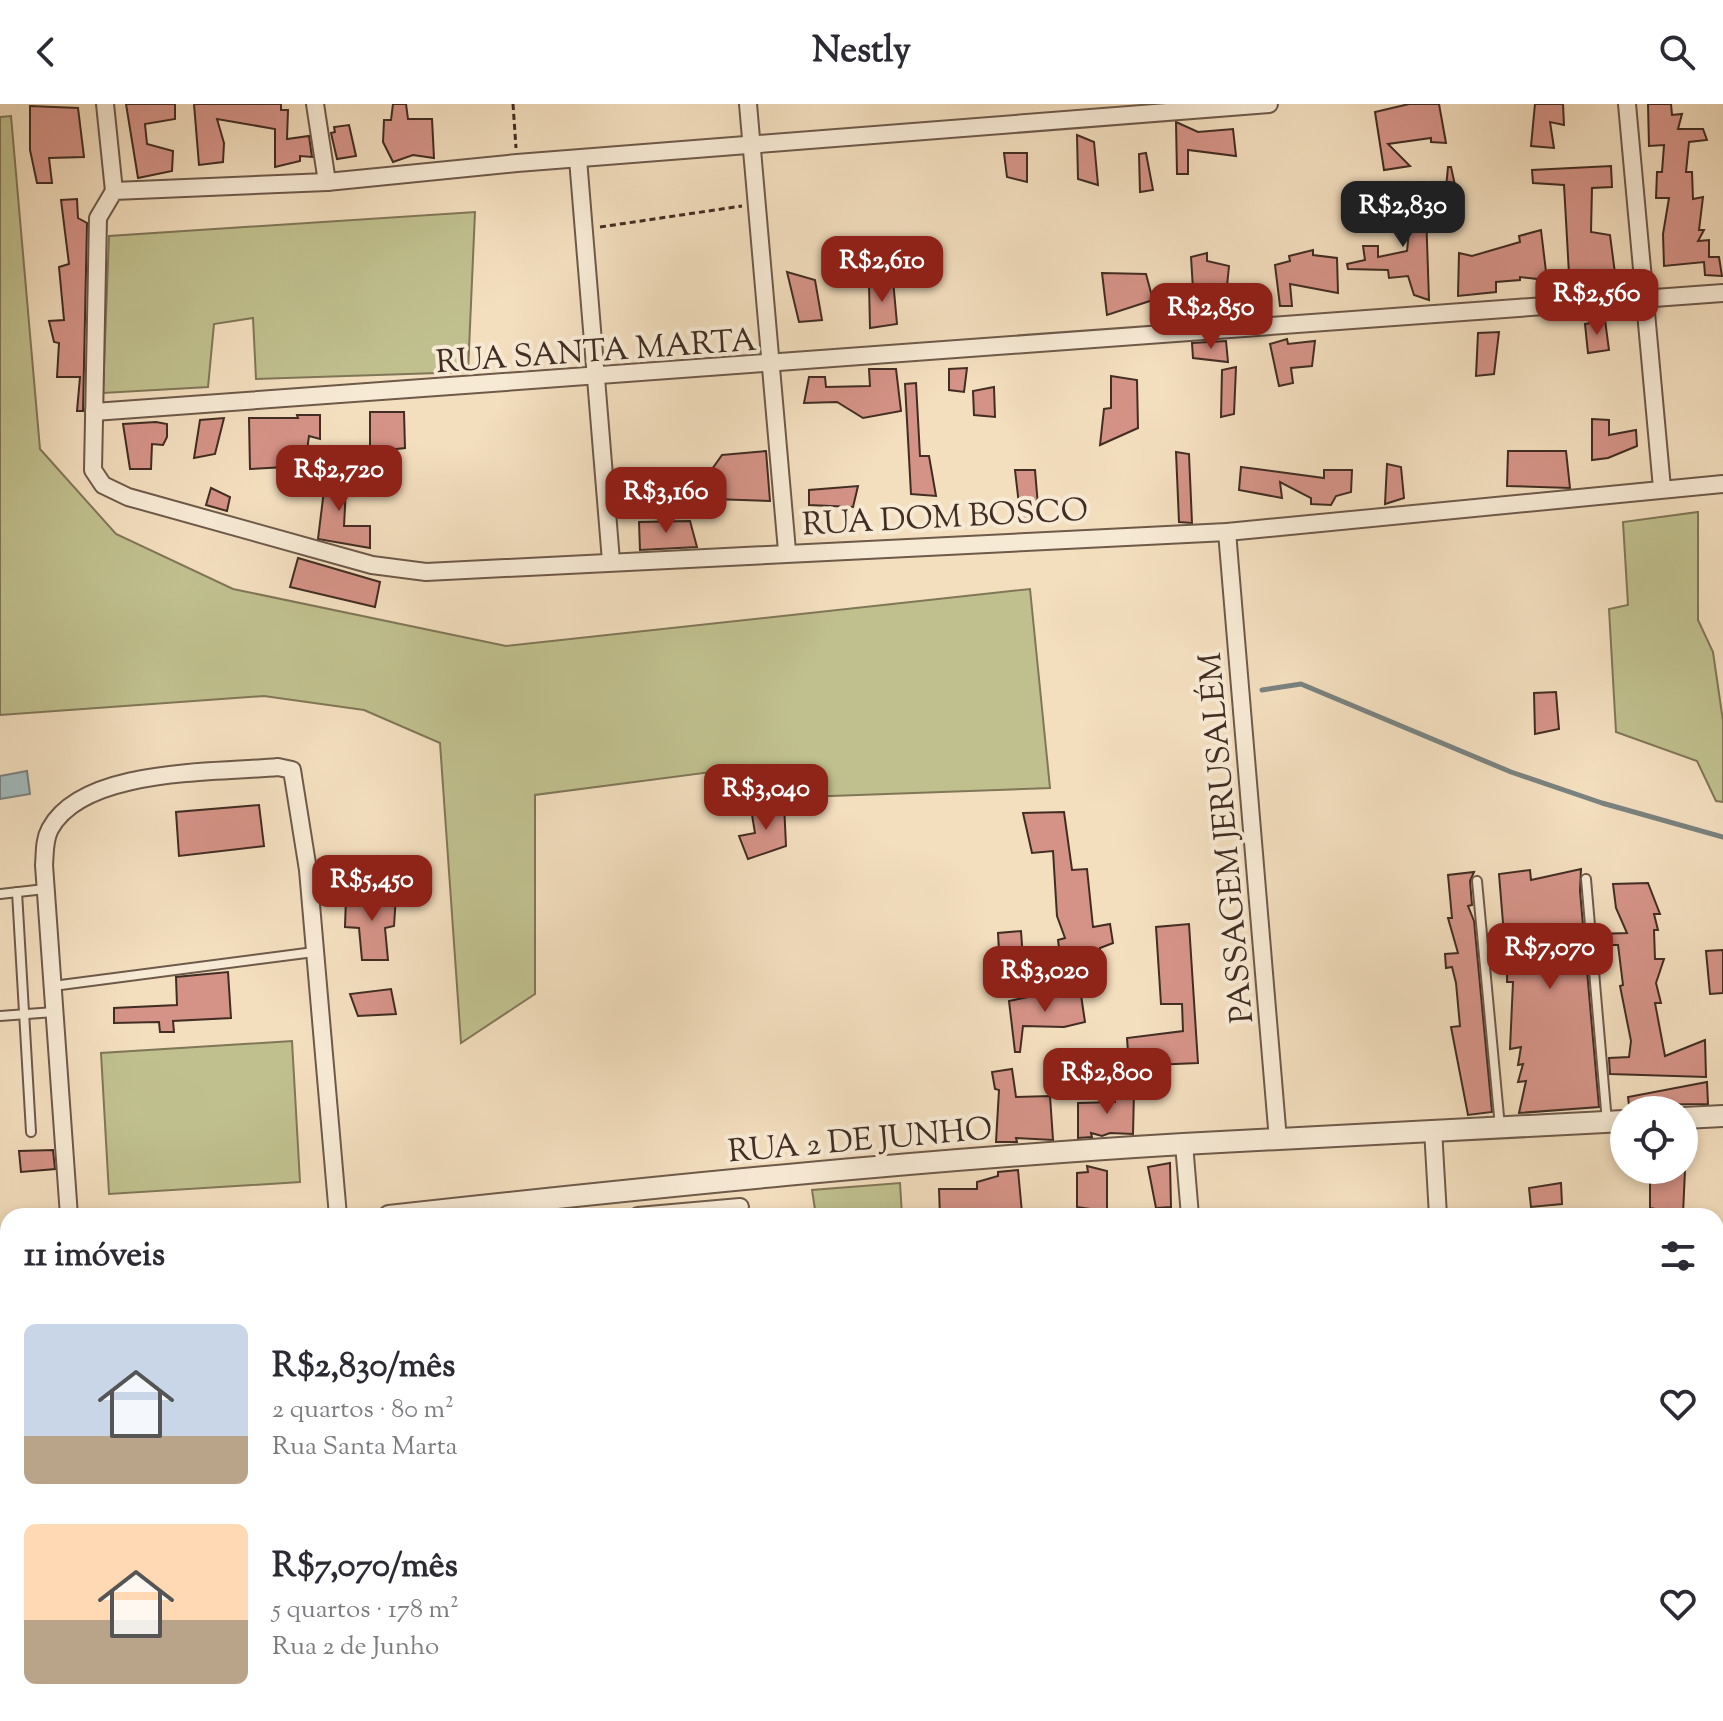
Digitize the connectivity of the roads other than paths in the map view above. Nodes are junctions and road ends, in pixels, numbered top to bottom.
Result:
1 (105, 104) edge
2 (315, 104) edge
3 (748, 104) edge
4 (1269, 104) edge
5 (1627, 104) edge
6 (752, 145) junction
7 (578, 159) junction
8 (327, 182) junction
9 (114, 191) junction
10 (1723, 293) edge
11 (1644, 299) junction
12 (773, 364) junction
13 (596, 377) junction
14 (94, 412) junction
15 (1723, 484) edge
16 (1662, 488) junction
17 (1227, 532) junction
18 (787, 551) junction
19 (611, 561) junction
20 (1586, 879) dead end
21 (1477, 881) dead end
22 (46, 889) junction
23 (17, 892) junction
24 (0, 894) edge
25 (314, 952) junction
26 (53, 986) junction
27 (55, 1012) junction
28 (24, 1015) junction
29 (0, 1016) edge
30 (1613, 1096) edge
31 (1723, 1116) edge
32 (1698, 1117) edge
33 (1610, 1122) edge
34 (1500, 1128) junction
35 (1433, 1129) junction
36 (31, 1132) dead end
37 (1278, 1140) junction
38 (1184, 1144) junction
39 (740, 1207) dead end
40 (68, 1208) edge
41 (337, 1208) edge
42 (463, 1208) edge
43 (729, 1208) edge
44 (1189, 1208) edge
45 (1438, 1208) edge

1 - 9 street
2 - 8 street
3 - 6 street
4 - 6 street
5 - 11 street
6 - 7 street
6 - 12 street
7 - 8 street
7 - 13 street
8 - 9 street
9 - 14 street
10 - 11 street, RUA SANTA MARTA
11 - 12 street, RUA SANTA MARTA
11 - 16 street
12 - 13 street, RUA SANTA MARTA
12 - 18 street
13 - 14 street, RUA SANTA MARTA
13 - 19 street
14 - 19 street, RUA DOM BOSCO
15 - 16 street, RUA DOM BOSCO
16 - 17 street, RUA DOM BOSCO
17 - 18 street, RUA DOM BOSCO
17 - 37 street, PASSAGEM JERUSALÉM
18 - 19 street, RUA DOM BOSCO
20 - 30 lane
21 - 34 lane
22 - 23 lane
22 - 25 street
22 - 26 street
23 - 24 lane
23 - 28 lane
25 - 26 lane
25 - 41 street
26 - 27 street
27 - 28 lane
27 - 40 street
28 - 29 lane
28 - 36 lane
31 - 32 street
33 - 34 street, RUA 2 DE JUNHO
34 - 35 street, RUA 2 DE JUNHO
35 - 37 street, RUA 2 DE JUNHO
35 - 45 street
37 - 38 street, RUA 2 DE JUNHO
38 - 42 street, RUA 2 DE JUNHO
38 - 44 street
39 - 43 street

